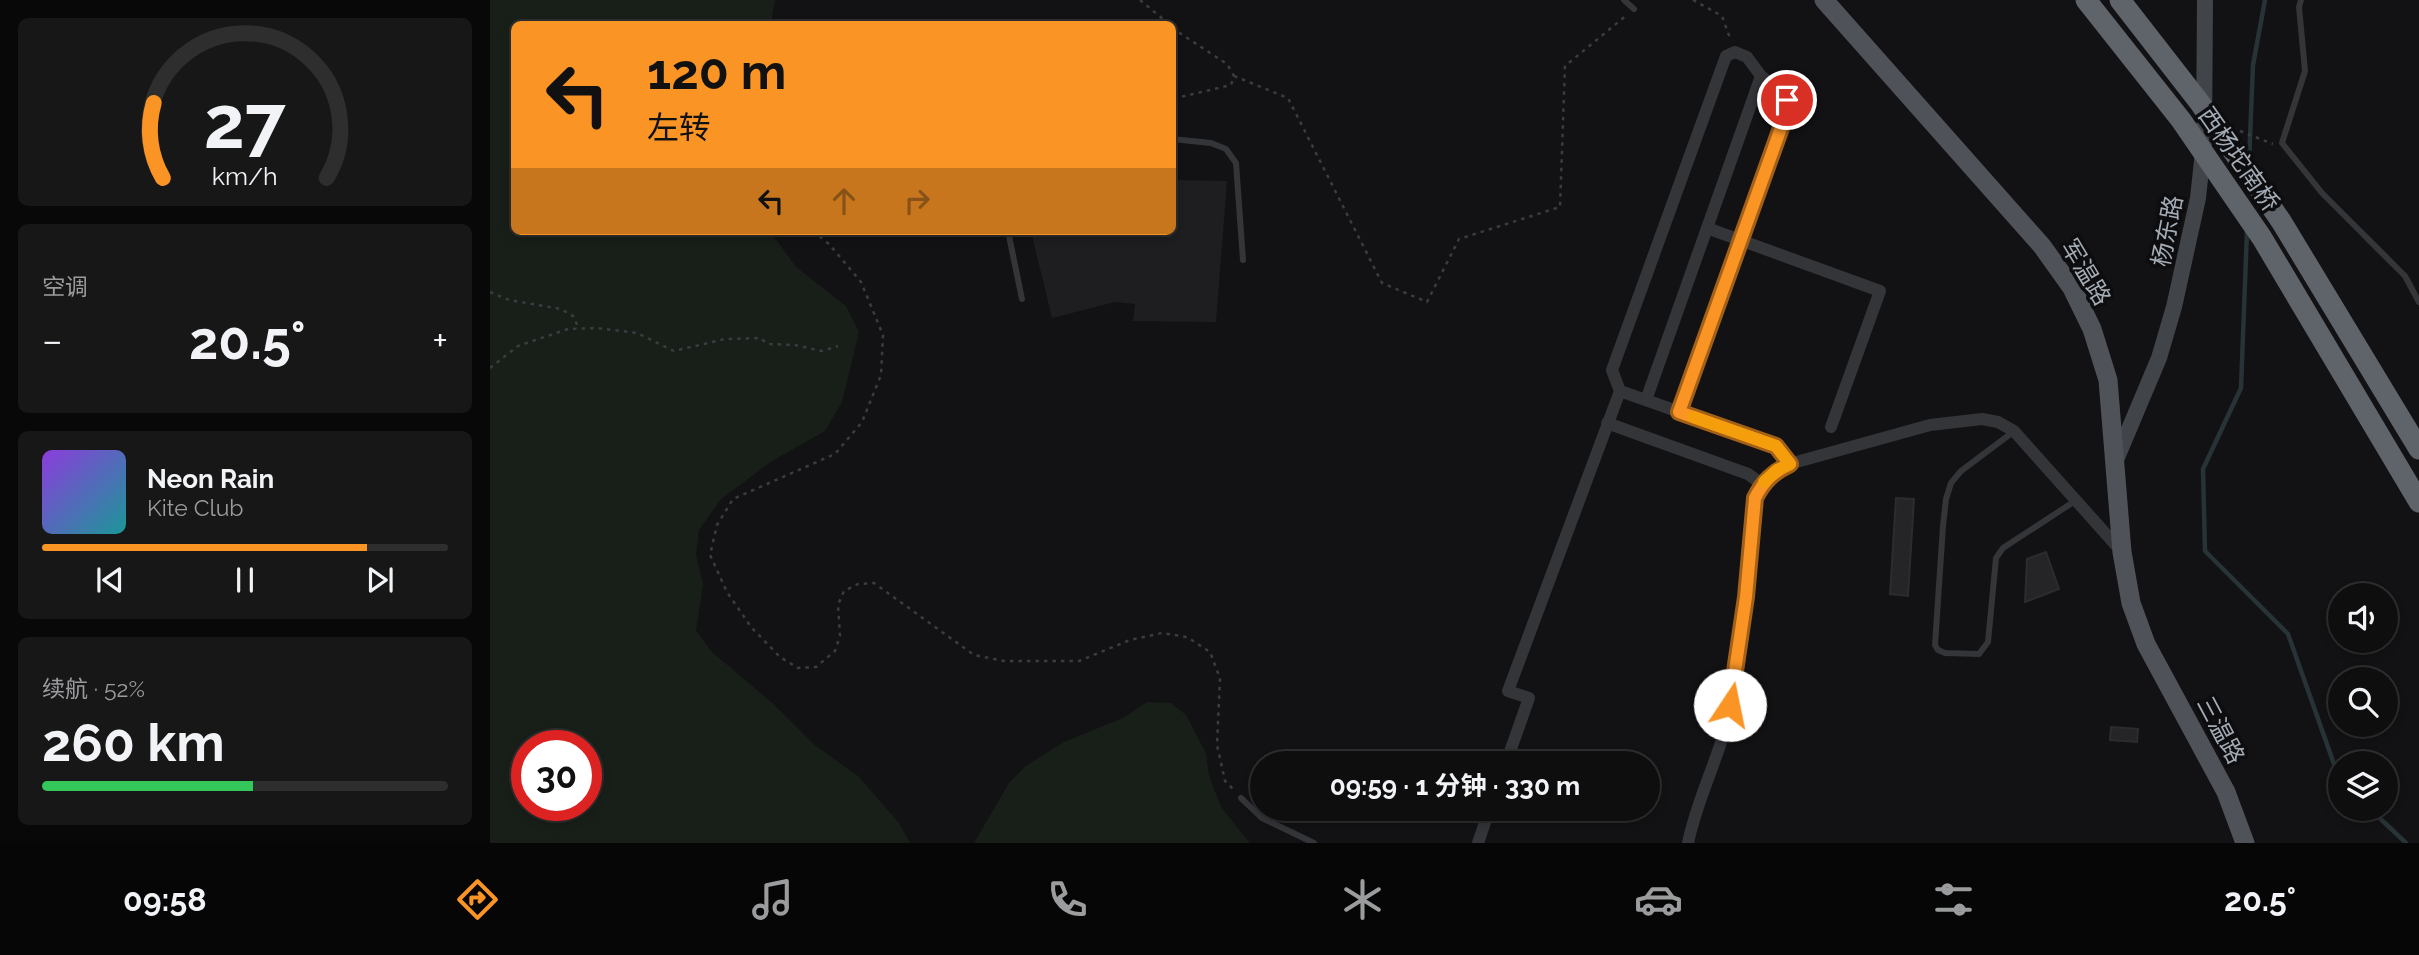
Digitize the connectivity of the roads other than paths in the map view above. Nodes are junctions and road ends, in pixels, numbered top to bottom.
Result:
1 (1624, 0) edge
2 (1824, 0) edge
3 (2120, 0) edge
4 (2205, 0) edge
5 (2301, 0) edge
6 (2089, 3) edge
7 (1634, 9) road end
8 (1761, 76) junction
9 (1176, 139) edge
10 (1707, 228) junction
11 (1009, 235) edge
12 (1741, 241) junction
13 (1243, 260) dead end
14 (1022, 299) dead end
15 (2419, 302) edge
16 (1620, 391) junction
17 (1646, 400) junction
18 (1679, 412) junction
19 (1607, 423) junction
20 (1831, 426) dead end
21 (2014, 431) junction
22 (2419, 449) edge
23 (2116, 460) junction
24 (1790, 464) junction
25 (1762, 484) junction
26 (2077, 500) junction
27 (2419, 502) edge
28 (2122, 552) junction
29 (2146, 644) joint
30 (1510, 751) edge
31 (1241, 798) road end
32 (1486, 821) edge
33 (1314, 843) edge
34 (1478, 843) edge
35 (1688, 843) edge
36 (2245, 843) edge

1 - 7 lane
2 - 23 main road, 军温路
3 - 22 highway, 西杨坨南桥
4 - 23 street, 杨东路
5 - 15 lane
6 - 27 highway, 西杨坨南桥
8 - 10 street
8 - 12 street
8 - 16 street
9 - 13 lane
10 - 12 street
10 - 17 street
11 - 14 lane
12 - 18 street
12 - 20 street
16 - 17 street
16 - 19 street
17 - 18 street
18 - 24 street
19 - 25 street
19 - 30 street
21 - 24 street
21 - 26 street
21 - 26 lane
23 - 28 main road, 军温路
24 - 25 street
25 - 35 street
26 - 28 street
28 - 29 main road, 军温路
29 - 36 main road, 三温路
31 - 33 lane
32 - 34 street

